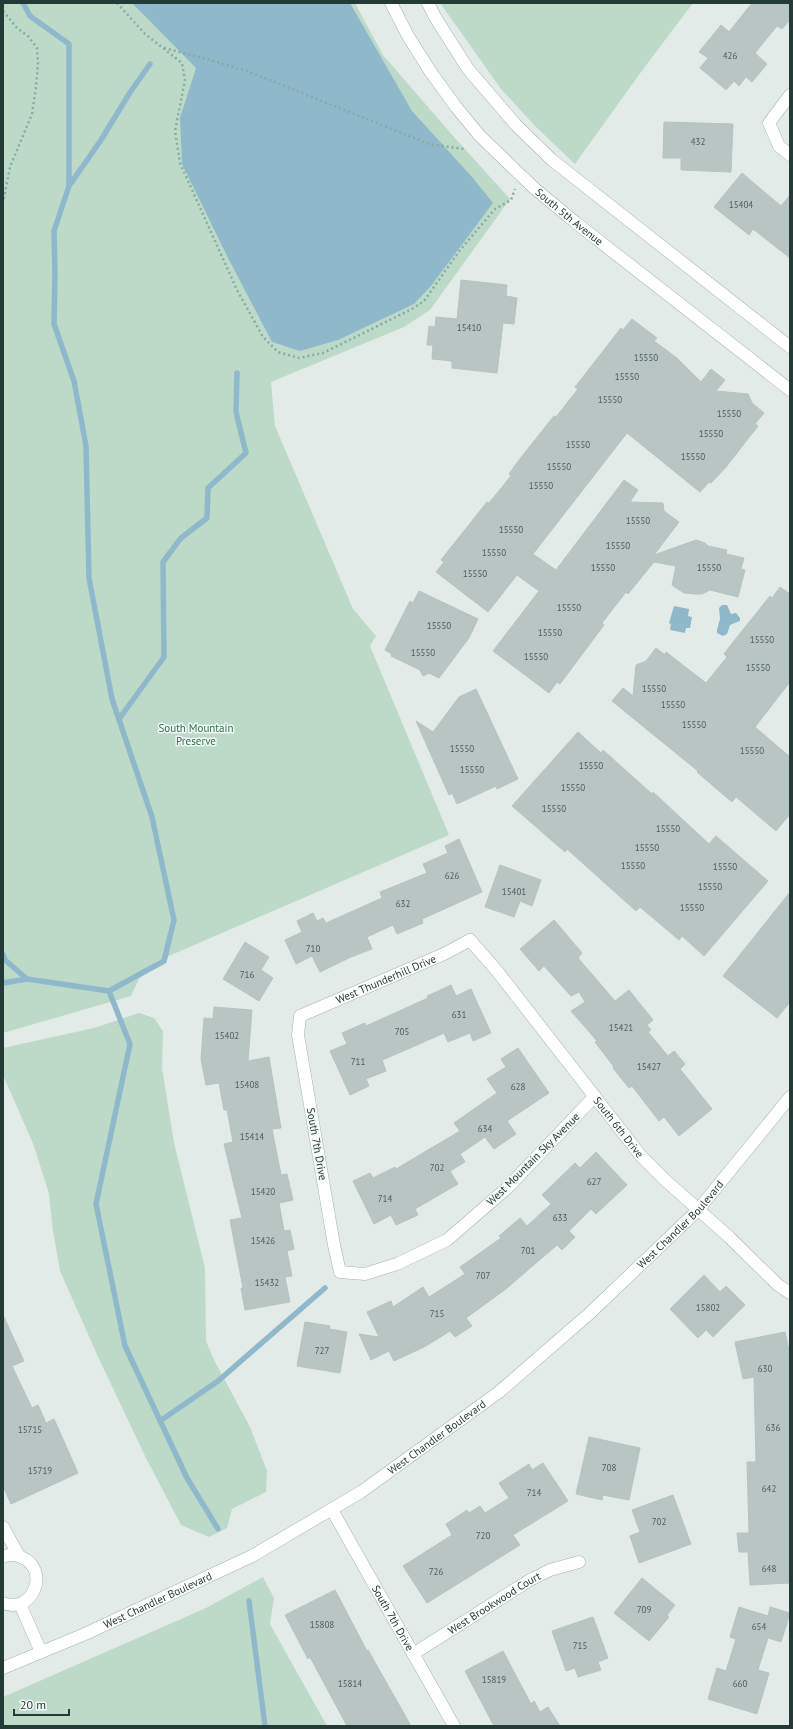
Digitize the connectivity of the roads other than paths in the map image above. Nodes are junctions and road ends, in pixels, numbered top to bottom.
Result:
1 (391, 3) edge
2 (428, 3) edge
3 (790, 94) edge
4 (790, 155) edge
5 (790, 347) edge
6 (790, 390) edge
7 (470, 940) joint
8 (300, 1016) joint
9 (595, 1096) junction
10 (790, 1096) edge
11 (698, 1210) junction
12 (340, 1272) joint
13 (790, 1293) edge
14 (332, 1510) junction
15 (3, 1527) edge
16 (18, 1556) junction
17 (3, 1557) edge
18 (580, 1562) dead end
19 (3, 1603) edge
20 (20, 1604) junction
21 (41, 1652) junction
22 (413, 1654) junction
23 (3, 1668) edge
24 (454, 1726) edge

1 - 6 street, South 5th Avenue
2 - 5 street
3 - 4 street
7 - 8 street, West Thunderhill Drive
7 - 9 street, South 6th Drive
8 - 12 street, South 7th Drive
9 - 11 street, South 6th Drive
9 - 12 street, West Mountain Sky Avenue
10 - 11 street, West Chandler Boulevard
11 - 13 street, South 6th Drive
11 - 14 street, West Chandler Boulevard
14 - 21 street, West Chandler Boulevard
14 - 22 street, South 7th Drive
15 - 16 street
16 - 17 street
16 - 20 street
18 - 22 street, West Brookwood Court
19 - 20 street
20 - 21 street
21 - 23 street, West Chandler Boulevard
22 - 24 street, South 7th Drive

